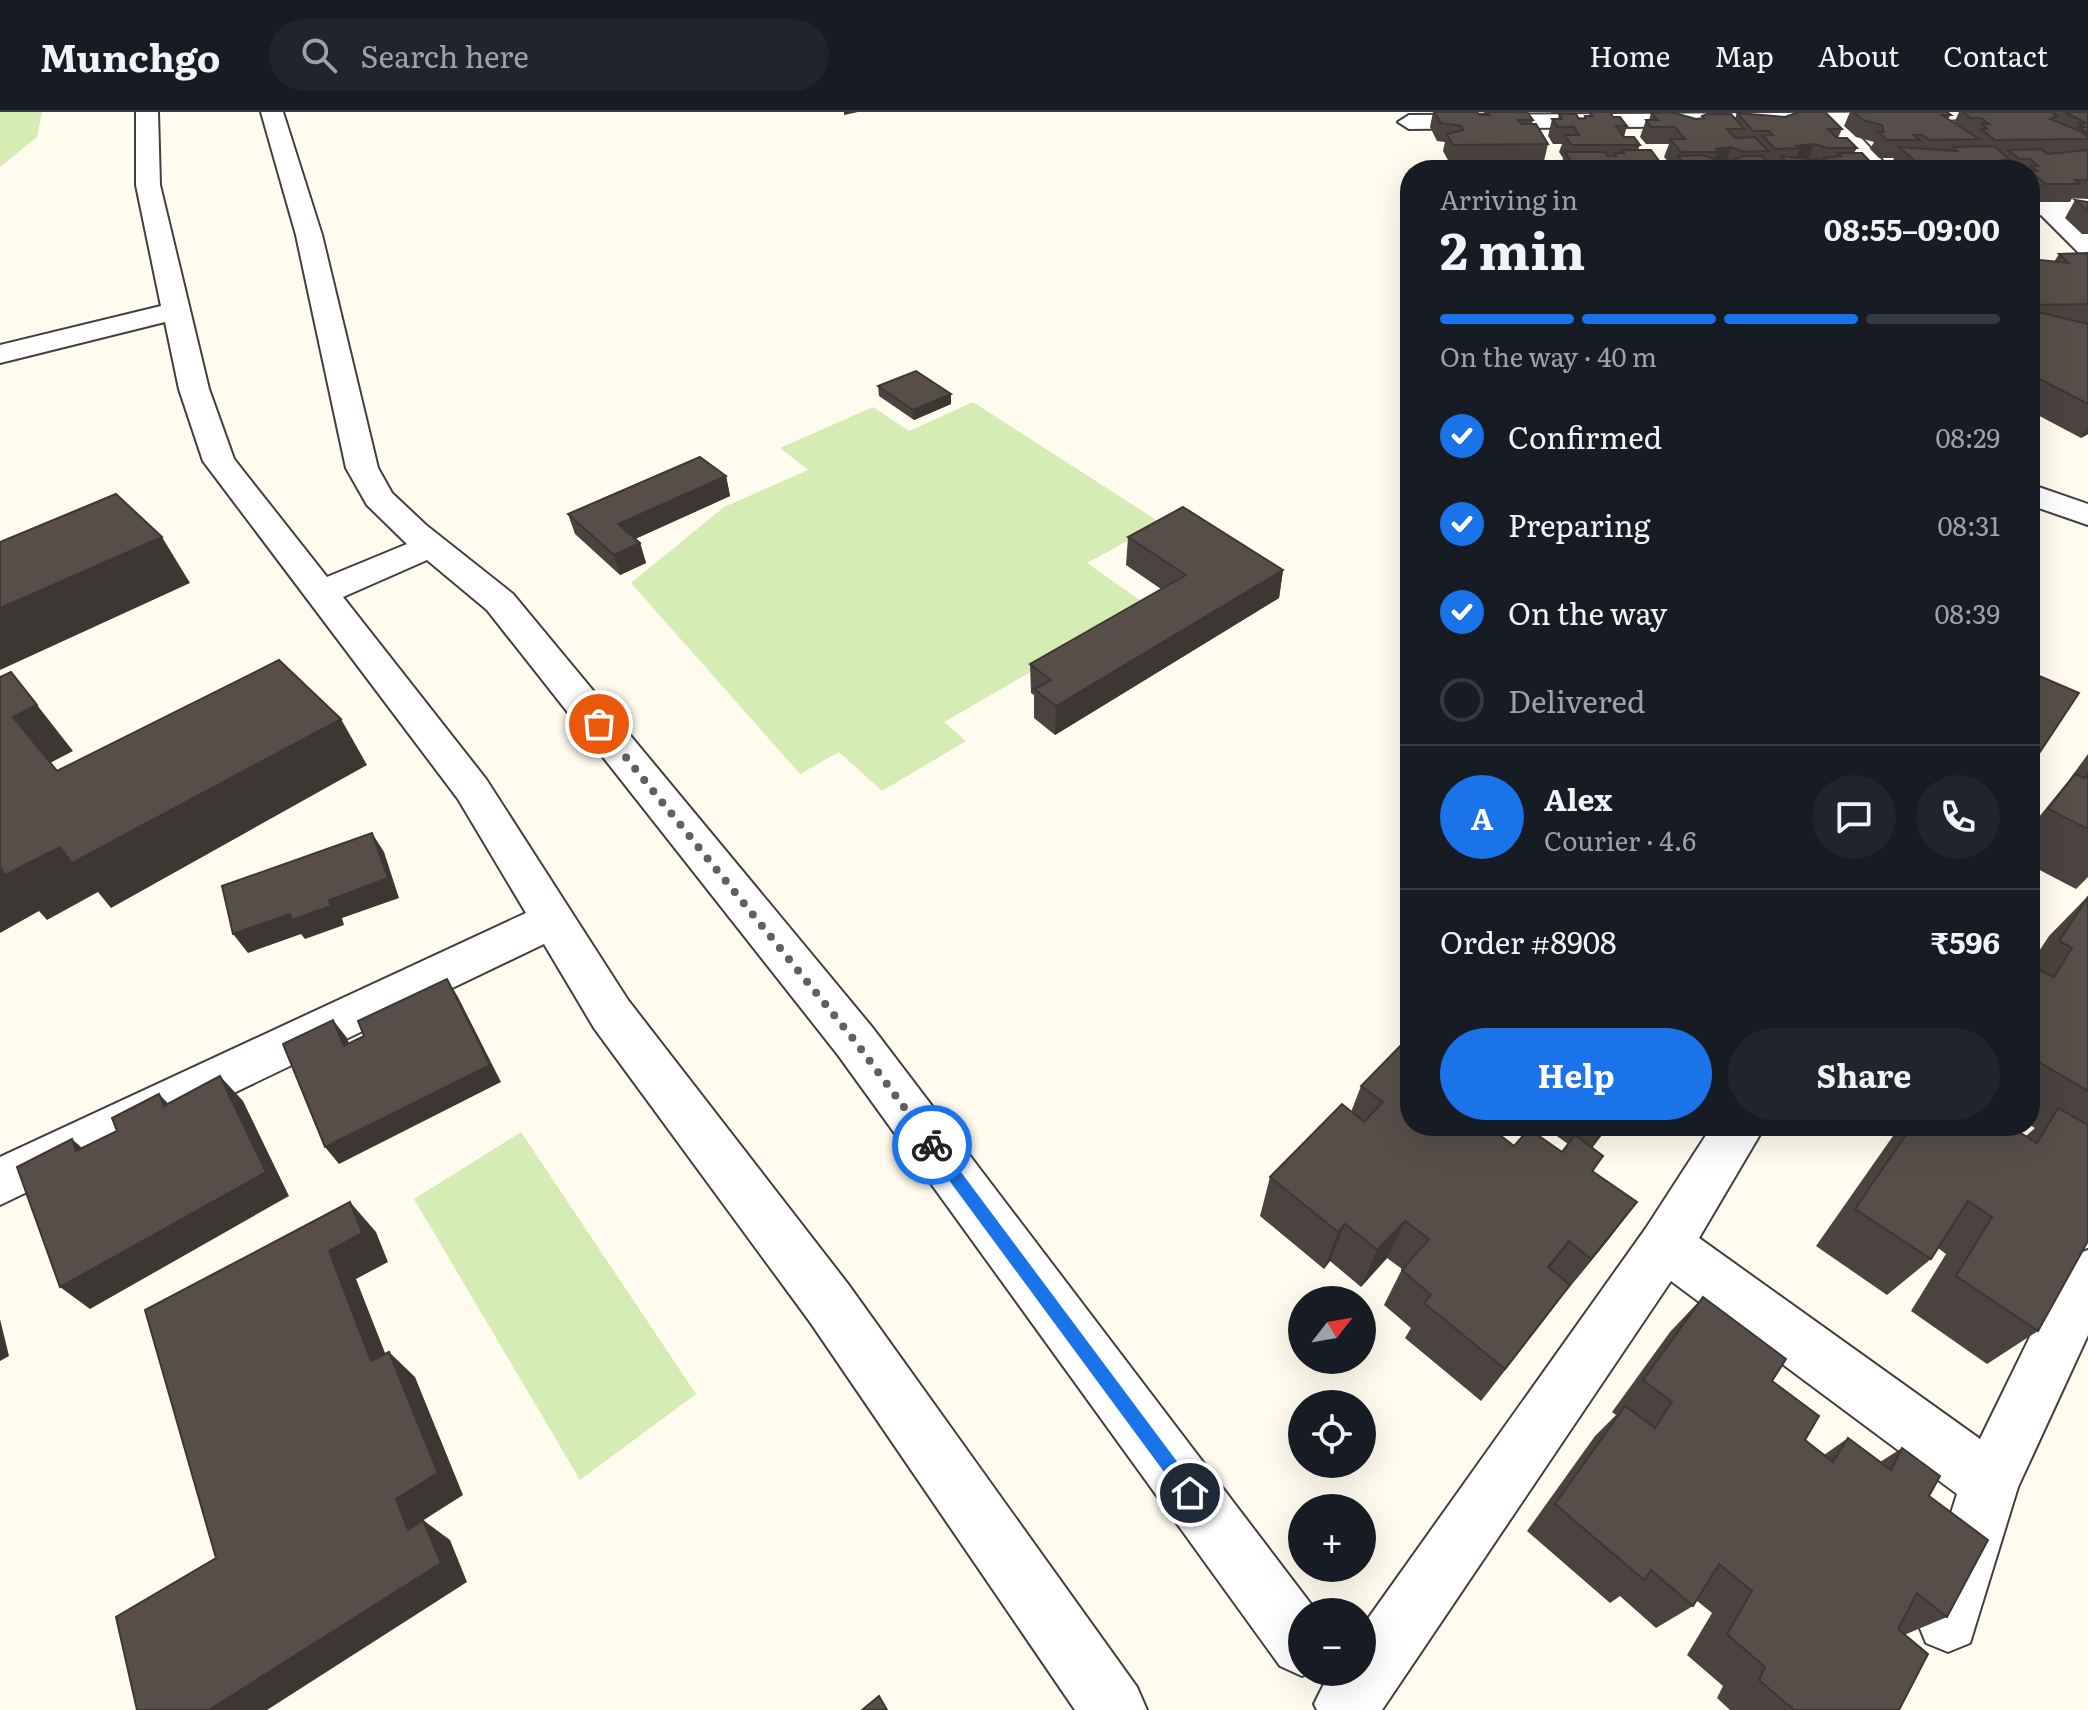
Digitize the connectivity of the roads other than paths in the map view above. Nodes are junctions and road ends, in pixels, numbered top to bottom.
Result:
1 (147, 112) edge
2 (272, 112) edge
3 (1972, 113) edge
4 (1758, 115) edge
5 (1830, 118) junction
6 (1618, 119) junction
7 (1410, 125) edge
8 (1635, 145) edge
9 (1870, 160) edge
10 (2088, 206) edge
11 (2040, 208) edge
12 (2040, 209) edge
13 (2088, 247) edge
14 (177, 311) junction
15 (0, 354) edge
16 (2040, 498) edge
17 (2088, 515) edge
18 (431, 546) junction
19 (321, 593) junction
20 (553, 920) junction
21 (1734, 1136) edge
22 (0, 1182) edge
23 (1665, 1245) junction
24 (2088, 1275) edge
25 (1990, 1482) junction
26 (1948, 1621) edge
27 (1288, 1625) edge
28 (1340, 1695) edge
29 (1114, 1710) edge

1 - 14 street
2 - 18 street
3 - 5 street
4 - 5 street
4 - 6 street
5 - 9 street
6 - 7 street
6 - 8 street
10 - 11 street
12 - 13 street
14 - 15 street
14 - 19 street
16 - 17 street
18 - 19 street
18 - 27 street
19 - 20 street
20 - 22 street
20 - 29 street
21 - 23 street
23 - 25 street
23 - 28 street
24 - 25 street
25 - 26 street

